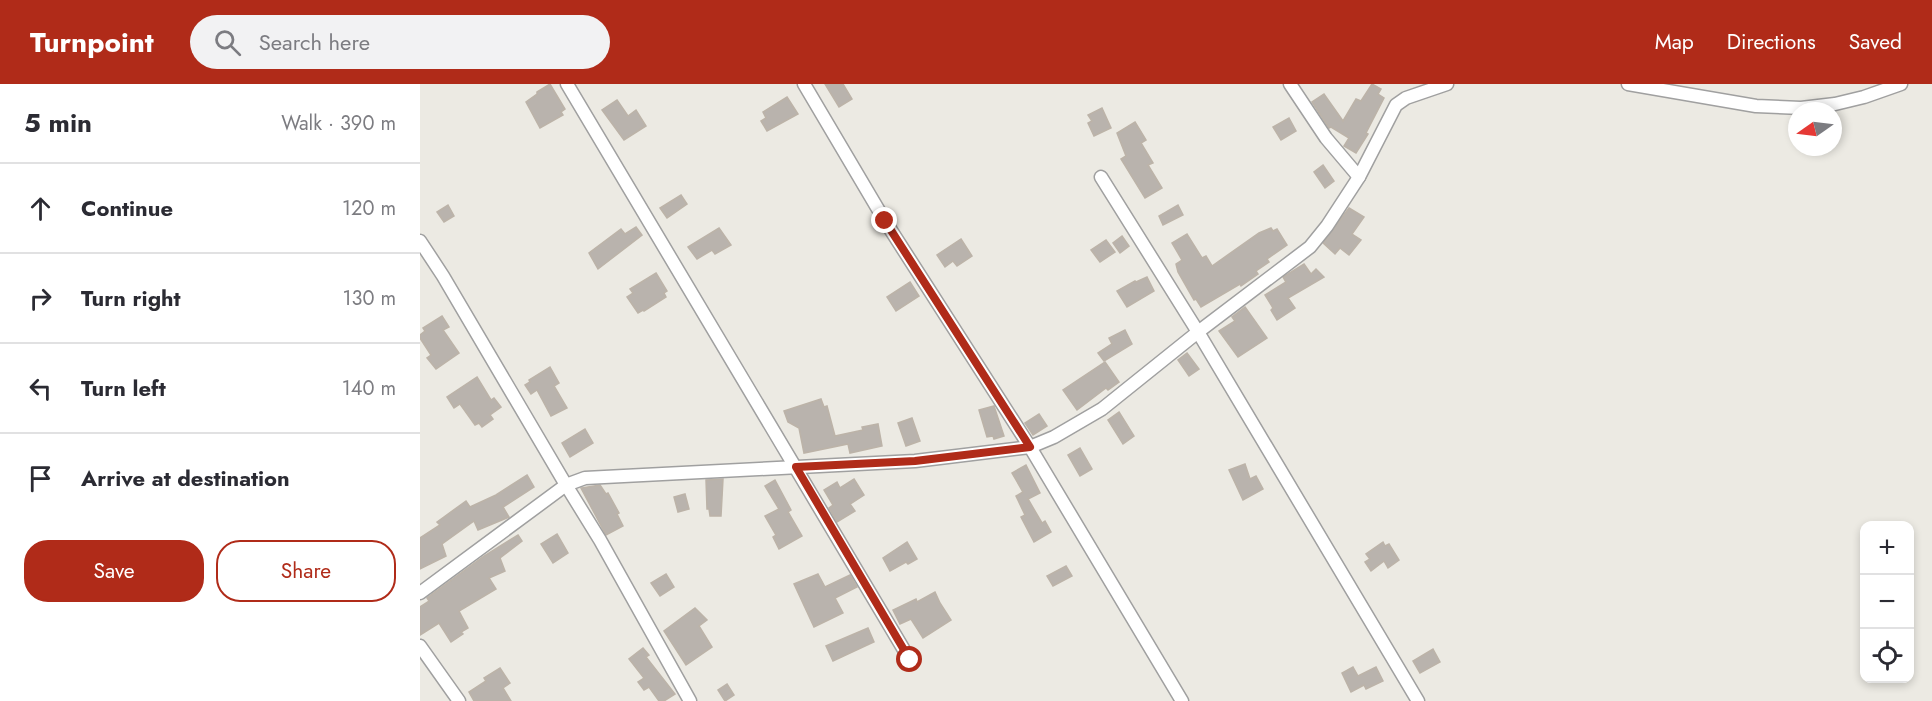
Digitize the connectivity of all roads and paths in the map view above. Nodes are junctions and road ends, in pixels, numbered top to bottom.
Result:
1 (567, 84) edge
2 (804, 84) edge
3 (1290, 84) edge
4 (1447, 84) edge
5 (1628, 84) edge
6 (1900, 84) edge
7 (1101, 177) dead end
8 (1359, 177) junction
9 (420, 241) edge
10 (1198, 332) junction
11 (1030, 447) junction
12 (796, 467) junction
13 (566, 485) junction
14 (420, 592) edge
15 (420, 646) edge
16 (910, 660) dead end
17 (459, 701) edge
18 (690, 701) edge
19 (1182, 701) edge
20 (1418, 701) edge

1 - 12 street
2 - 11 street
3 - 8 street
4 - 8 street
5 - 6 street
7 - 10 street
8 - 10 street
9 - 13 street
10 - 11 street
10 - 20 street
11 - 12 street
11 - 19 street
12 - 13 street
12 - 16 street
13 - 14 street
13 - 18 street
15 - 17 street

